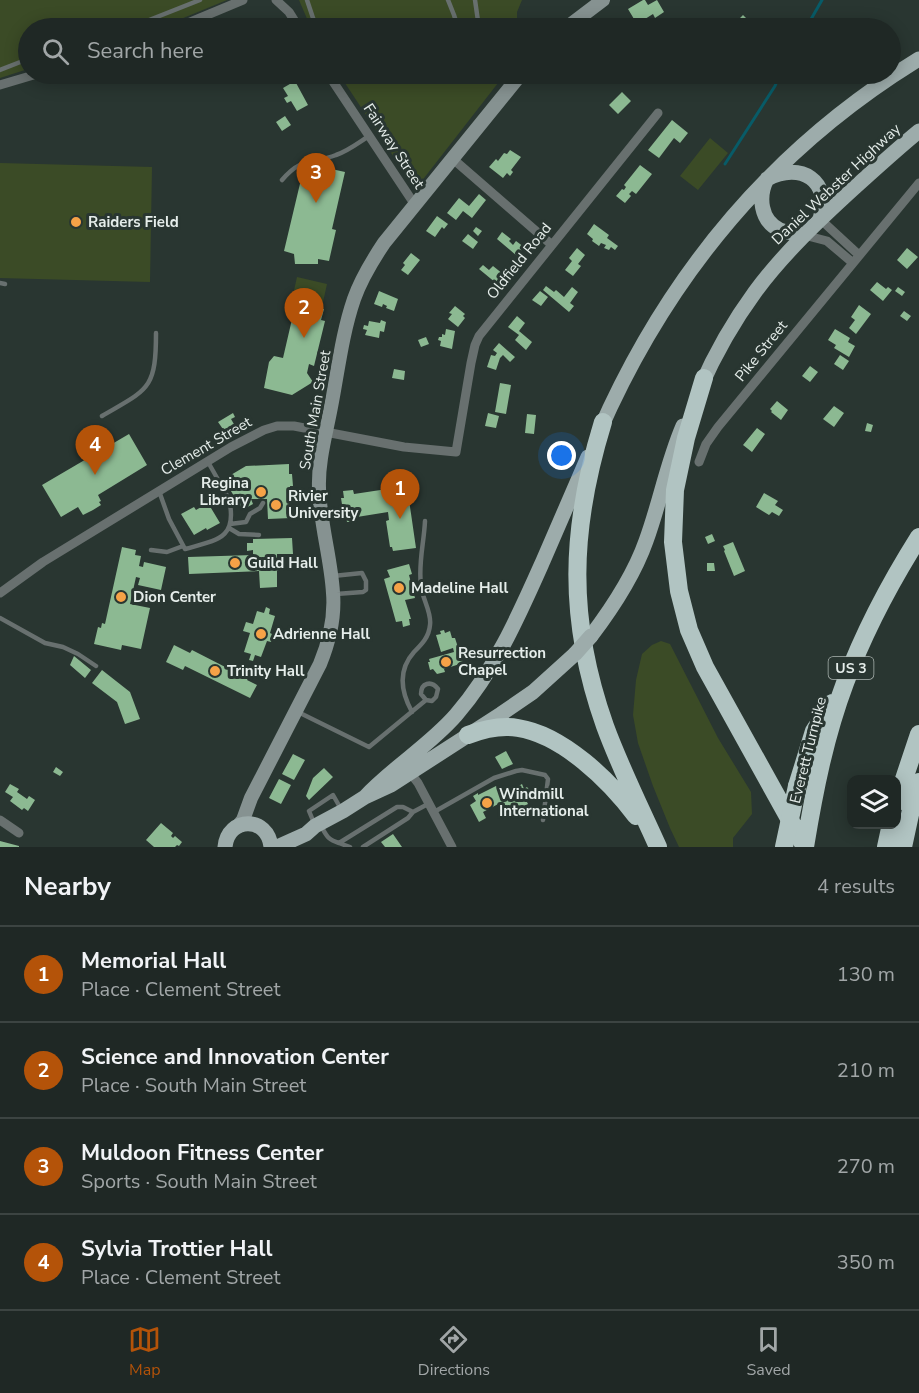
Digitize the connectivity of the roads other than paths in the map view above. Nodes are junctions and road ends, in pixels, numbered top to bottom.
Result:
1 (200, 0) edge
2 (243, 0) edge
3 (276, 0) edge
4 (307, 0) edge
5 (448, 0) edge
6 (475, 0) edge
7 (603, 0) edge
8 (154, 18) edge
9 (200, 18) edge
10 (292, 18) edge
11 (313, 18) edge
12 (455, 18) edge
13 (478, 18) edge
14 (579, 18) edge
15 (919, 59) edge
16 (18, 63) edge
17 (0, 70) edge
18 (901, 70) edge
19 (18, 80) edge
20 (335, 84) edge
21 (513, 84) edge
22 (880, 84) edge
23 (0, 85) edge
24 (658, 113) dead end
25 (919, 131) edge
26 (369, 136) junction
27 (453, 159) junction
28 (767, 178) junction
29 (282, 180) dead end
30 (919, 183) edge
31 (414, 205) junction
32 (820, 219) junction
33 (804, 235) junction
34 (552, 244) junction
35 (856, 259) junction
36 (156, 333) dead end
37 (704, 378) junction
38 (102, 416) dead end
39 (603, 422) junction
40 (326, 432) junction
41 (456, 452) joint
42 (208, 462) junction
43 (699, 462) dead end
44 (159, 491) junction
45 (263, 503) dead end
46 (425, 521) dead end
47 (230, 526) junction
48 (259, 535) dead end
49 (919, 537) edge
50 (183, 546) junction
51 (151, 550) dead end
52 (332, 576) junction
53 (0, 593) edge
54 (333, 594) junction
55 (0, 618) edge
56 (96, 666) dead end
57 (845, 684) junction
58 (426, 700) dead end
59 (296, 711) junction
60 (412, 712) junction
61 (919, 734) edge
62 (468, 735) junction
63 (407, 768) junction
64 (919, 782) edge
65 (901, 790) edge
66 (255, 791) junction
67 (431, 807) junction
68 (413, 813) junction
69 (0, 820) edge
70 (543, 820) dead end
71 (317, 825) junction
72 (238, 826) junction
73 (890, 829) edge
74 (263, 830) junction
75 (19, 833) dead end
76 (339, 843) junction
77 (225, 847) edge
78 (271, 847) edge
79 (277, 847) edge
80 (350, 847) edge
81 (363, 847) edge
82 (452, 847) edge
83 (657, 847) edge
84 (784, 847) edge
85 (805, 847) edge
86 (885, 847) edge
87 (903, 847) edge

1 - 8 lane
2 - 9 street
3 - 10 street
4 - 11 lane
5 - 12 lane
6 - 13 lane
7 - 14 street
15 - 18 main road
16 - 17 lane
19 - 23 street
20 - 26 street, Fairway Street
21 - 27 street, South Main Street
22 - 28 main road
24 - 34 street, Oldfield Road
25 - 32 main road, Daniel Webster Highway
26 - 29 lane
26 - 31 street, Fairway Street
27 - 31 street, South Main Street
27 - 34 street
28 - 32 main road
28 - 33 main road
28 - 39 main road
30 - 35 street, Pike Street
31 - 40 street, South Main Street
32 - 33 main road, Daniel Webster Highway
32 - 35 street
33 - 35 street
33 - 37 main road, Daniel Webster Highway
34 - 41 street, Oldfield Road
35 - 43 street, Pike Street
36 - 38 lane
37 - 62 main road, Daniel Webster Highway, bridge
37 - 85 highway
39 - 63 main road
39 - 83 highway
40 - 41 street, Clement Street
40 - 42 street, Clement Street
40 - 52 street, South Main Street
42 - 44 street, Clement Street
42 - 47 lane
44 - 50 lane
44 - 53 street, Clement Street
45 - 47 lane
46 - 60 lane
47 - 48 lane
47 - 50 lane
49 - 57 highway, Everett Turnpike / US 3
50 - 51 lane
52 - 54 street, South Main Street
52 - 54 lane
54 - 59 street, South Main Street
55 - 56 lane
57 - 84 highway, bridge
57 - 85 highway, Everett Turnpike / US 3
58 - 60 lane
59 - 60 lane
59 - 66 street, South Main Street
61 - 65 highway
62 - 63 main road, Daniel Webster Highway
62 - 83 highway
63 - 67 street
63 - 71 main road
64 - 87 highway
66 - 72 street, South Main Street
66 - 74 street
67 - 68 lane
67 - 70 lane
67 - 82 street
68 - 76 lane
68 - 81 lane
69 - 75 street
71 - 74 main road
71 - 76 lane
71 - 79 main road
72 - 74 main road
72 - 77 main road
73 - 86 highway
74 - 78 main road
76 - 80 lane

